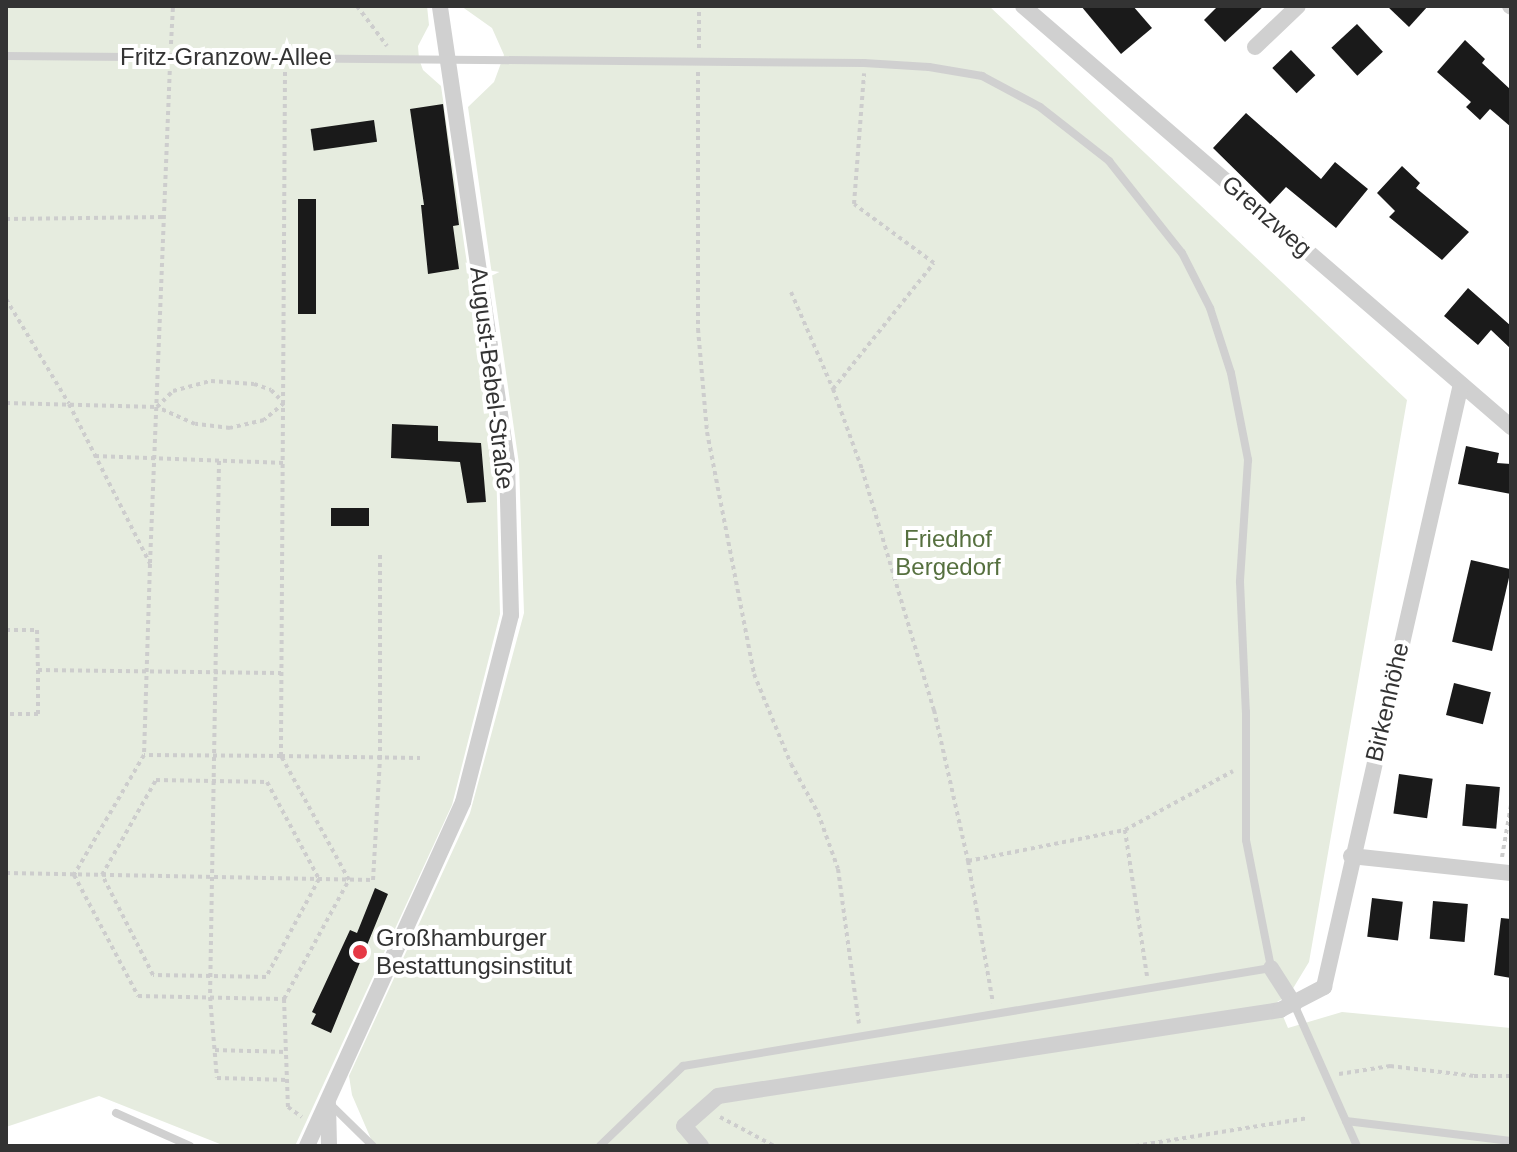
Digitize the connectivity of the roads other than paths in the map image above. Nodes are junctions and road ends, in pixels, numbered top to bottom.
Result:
1 (440, 6) edge
2 (1023, 6) edge
3 (1298, 6) edge
4 (1255, 47) dead end
5 (6, 56) edge
6 (446, 58) junction
7 (1461, 384) junction
8 (1511, 427) edge
9 (1351, 856) junction
10 (1505, 872) edge
11 (1271, 968) junction
12 (1294, 1004) junction
13 (328, 1102) junction
14 (116, 1113) dead end
15 (1346, 1121) junction
16 (1511, 1141) edge
17 (190, 1146) edge
18 (307, 1146) edge
19 (329, 1146) edge
20 (373, 1146) edge
21 (600, 1146) edge
22 (701, 1146) edge
23 (1357, 1146) edge

1 - 6 street, August-Bebel-Straße
2 - 7 street, Grenzweg
3 - 4 street
5 - 6 lane, Fritz-Granzow-Allee
6 - 11 lane, Fritz-Granzow-Allee
6 - 13 street, August-Bebel-Straße
7 - 8 street, Grenzweg
7 - 9 street, Birkenhöhe
9 - 10 street
9 - 12 street, Birkenhöhe
11 - 12 street
11 - 21 lane
12 - 15 lane
12 - 22 street
13 - 18 street, August-Bebel-Straße
13 - 19 street, August-Bebel-Straße
13 - 20 lane
14 - 17 lane
15 - 16 lane
15 - 23 lane

